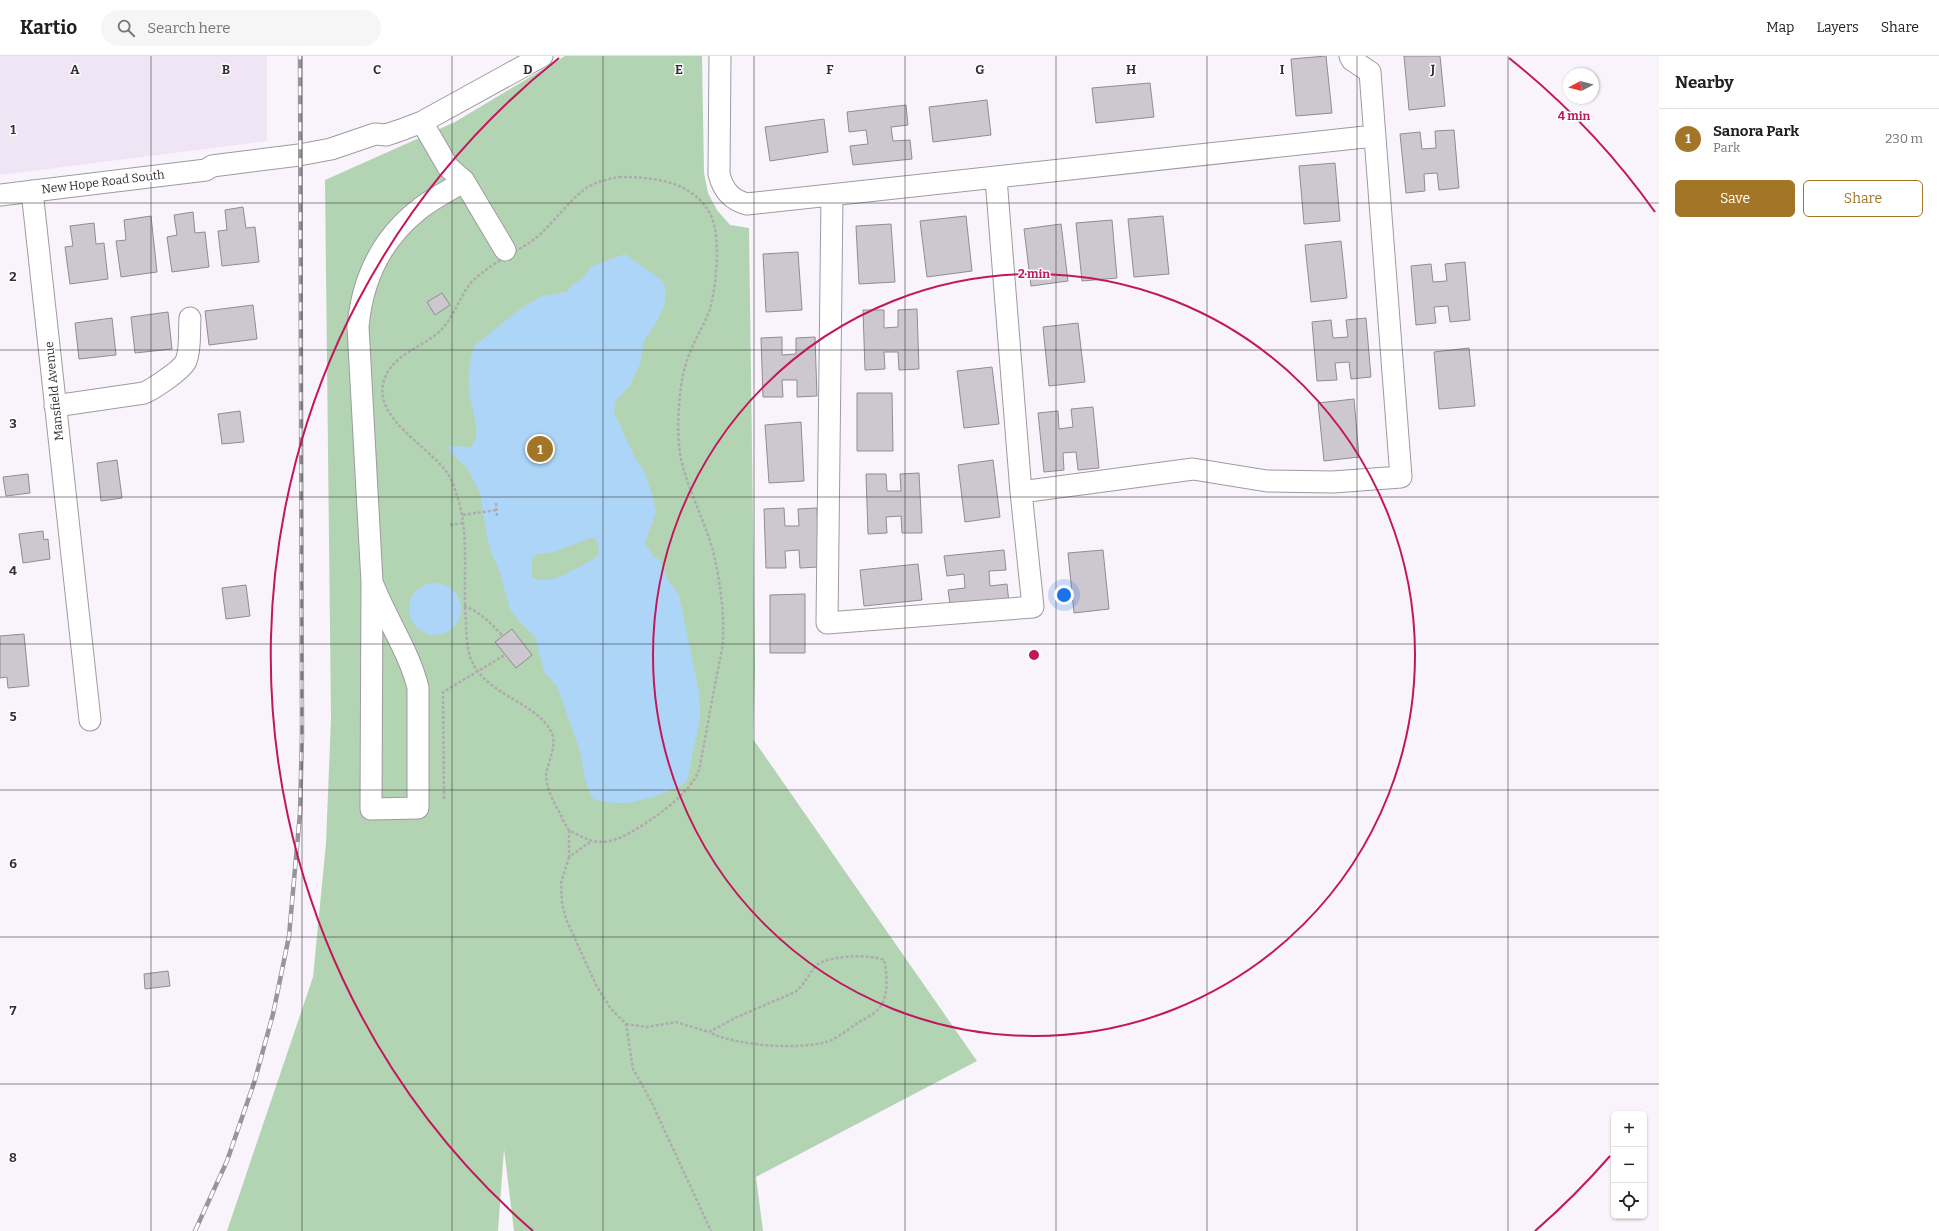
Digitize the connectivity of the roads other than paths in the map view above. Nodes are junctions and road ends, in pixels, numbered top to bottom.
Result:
1 (542, 56) edge
2 (720, 56) edge
3 (1350, 56) edge
4 (422, 122) junction
5 (1374, 136) junction
6 (996, 178) junction
7 (464, 181) junction
8 (32, 191) junction
9 (0, 195) edge
10 (832, 195) junction
11 (505, 250) dead end
12 (190, 318) dead end
13 (55, 406) junction
14 (1021, 492) junction
15 (372, 582) junction
16 (90, 720) dead end

1 - 4 street, New Hope Road South
2 - 10 street
3 - 5 street
4 - 7 street
4 - 8 street, New Hope Road South
5 - 6 street
5 - 14 street
6 - 10 street
6 - 14 street
7 - 11 street
7 - 15 street
8 - 9 street, New Hope Road South
8 - 13 street, Mansfield Avenue
10 - 14 street
12 - 13 street
13 - 16 street, Mansfield Avenue
15 - 15 street

